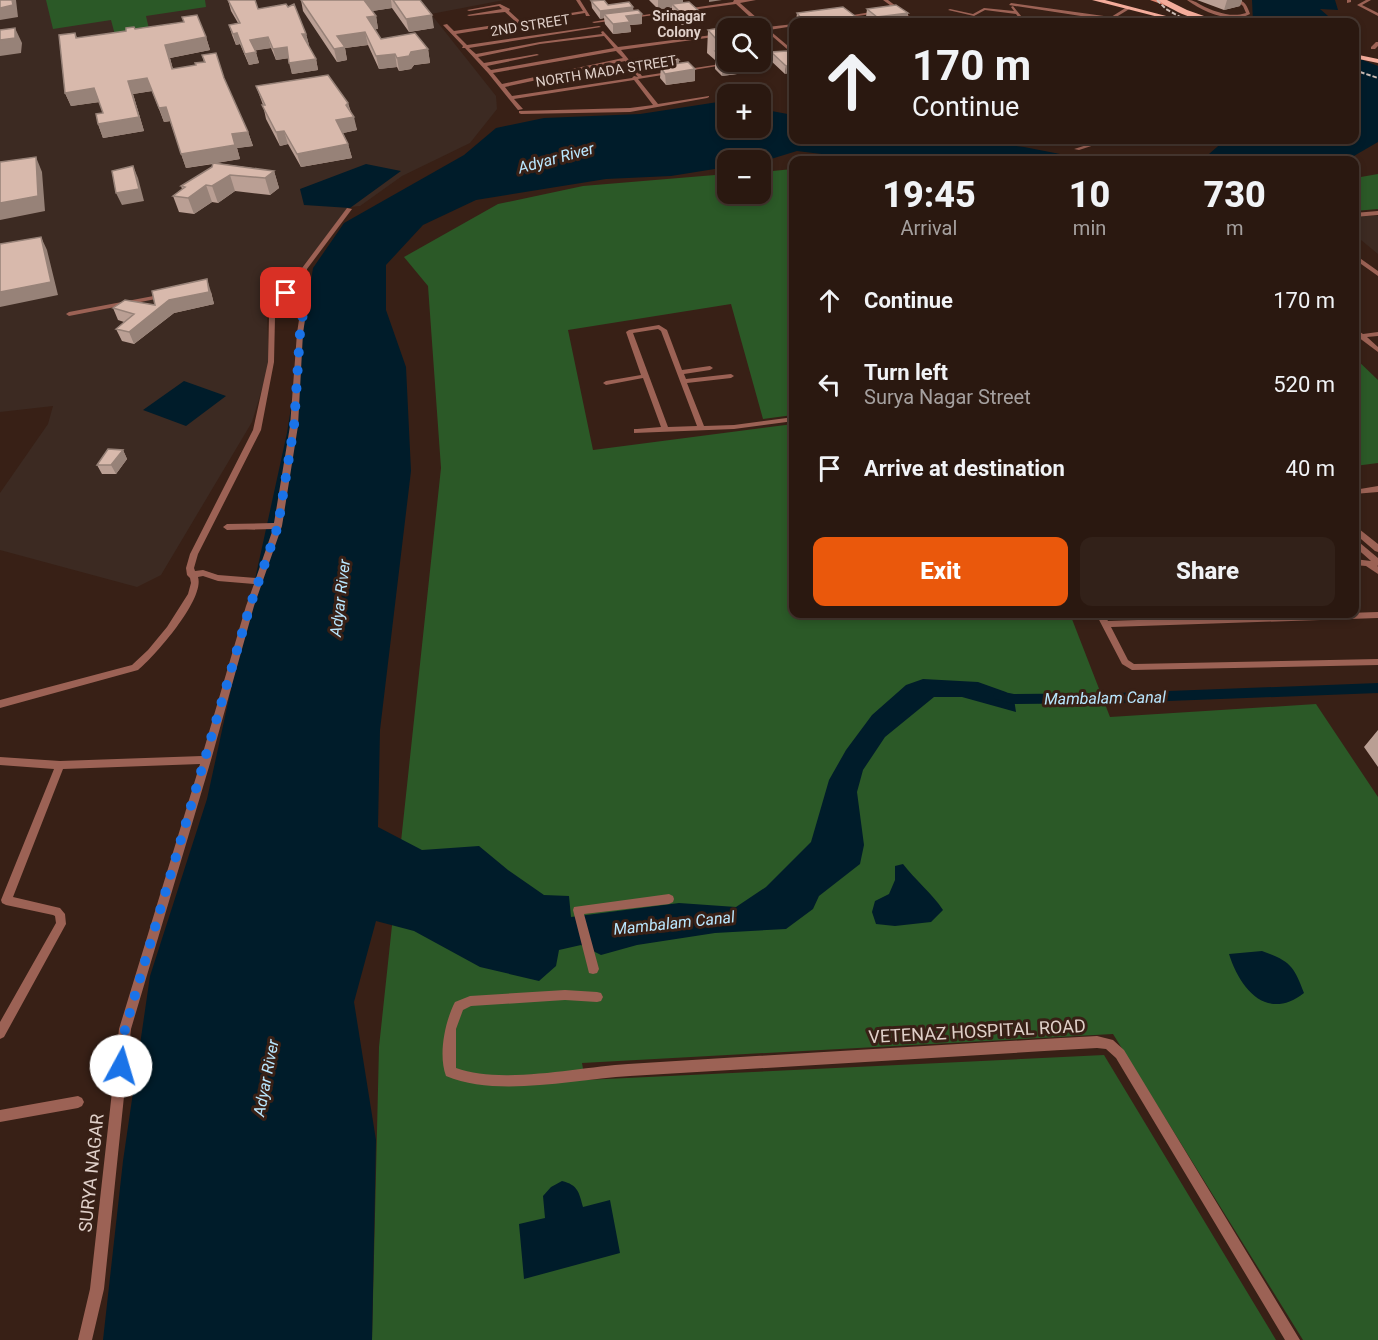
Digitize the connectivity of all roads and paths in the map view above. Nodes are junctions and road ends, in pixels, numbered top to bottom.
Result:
1 (578, 0) edge
2 (754, 0) edge
3 (885, 0) edge
4 (1096, 0) edge
5 (1153, 0) edge
6 (1162, 0) edge
7 (1189, 0) edge
8 (1238, 0) edge
9 (1367, 0) edge
10 (735, 1) edge
11 (1010, 2) edge
12 (1174, 7) junction
13 (1129, 8) junction
14 (897, 9) junction
15 (950, 10) dead end
16 (586, 12) junction
17 (1184, 12) junction
18 (469, 13) dead end
19 (1017, 13) junction
20 (1378, 15) edge
21 (630, 17) edge
22 (752, 18) edge
23 (838, 18) edge
24 (909, 18) edge
25 (1021, 18) edge
26 (1112, 18) joint
27 (1155, 18) edge
28 (1166, 18) edge
29 (1204, 18) edge
30 (618, 19) edge
31 (519, 22) junction
32 (594, 22) junction
33 (445, 25) dead end
34 (789, 26) edge
35 (599, 27) junction
36 (771, 28) edge
37 (452, 33) junction
38 (605, 35) junction
39 (717, 35) edge
40 (771, 35) edge
41 (1378, 43) edge
42 (464, 47) junction
43 (1372, 48) dead end
44 (617, 49) junction
45 (789, 50) edge
46 (789, 54) edge
47 (537, 55) dead end
48 (474, 56) junction
49 (771, 56) edge
50 (1359, 57) edge
51 (627, 59) junction
52 (1378, 61) edge
53 (1359, 62) edge
54 (483, 65) junction
55 (717, 65) edge
56 (1378, 66) edge
57 (490, 72) junction
58 (637, 76) junction
59 (501, 86) junction
60 (707, 97) dead end
61 (511, 98) junction
62 (657, 105) junction
63 (1092, 144) edge
64 (1077, 148) dead end
65 (349, 209) dead end
66 (1378, 213) edge
67 (1359, 215) edge
68 (1359, 259) edge
69 (304, 269) junction
70 (1378, 274) edge
71 (172, 295) edge
72 (69, 314) dead end
73 (1378, 334) edge
74 (1359, 337) edge
75 (1359, 338) edge
76 (1378, 350) edge
77 (710, 368) dead end
78 (680, 372) junction
79 (645, 376) junction
80 (731, 376) dead end
81 (684, 381) junction
82 (606, 383) dead end
83 (789, 420) edge
84 (701, 428) junction
85 (665, 429) junction
86 (637, 431) dead end
87 (1378, 489) edge
88 (1359, 492) edge
89 (227, 526) dead end
90 (278, 526) junction
91 (1359, 532) edge
92 (1359, 545) edge
93 (1359, 547) edge
94 (1378, 549) edge
95 (1359, 562) edge
96 (1378, 563) edge
97 (1378, 571) edge
98 (191, 575) junction
99 (258, 581) junction
100 (1359, 615) edge
101 (1378, 615) edge
102 (1102, 618) edge
103 (1213, 618) edge
104 (1106, 624) junction
105 (1378, 662) edge
106 (0, 704) edge
107 (206, 760) junction
108 (0, 761) edge
109 (60, 765) junction
110 (669, 899) dead end
111 (593, 969) dead end
112 (597, 997) dead end
113 (0, 1033) edge
114 (78, 1102) dead end
115 (0, 1116) edge
116 (85, 1340) edge
117 (1293, 1340) edge

1 - 16 street
2 - 10 street
3 - 14 street
4 - 13 main road
5 - 12 main road
6 - 12 main road
7 - 8 street
9 - 20 street
10 - 21 street
10 - 22 street
11 - 19 street
11 - 26 street
12 - 17 main road
13 - 26 street
13 - 27 main road
14 - 23 street
14 - 24 street
15 - 19 street
16 - 31 street
16 - 32 street
17 - 28 main road
17 - 29 main road
18 - 31 street
19 - 25 street
30 - 32 street
31 - 37 street
32 - 35 street
33 - 37 street
34 - 36 street
35 - 38 street
35 - 42 street, 2ND STREET
37 - 42 street
38 - 44 street
38 - 48 street
39 - 44 street
40 - 45 street
41 - 43 street
42 - 48 street
44 - 51 street
44 - 57 street
46 - 49 street
47 - 54 street
48 - 54 street
50 - 52 main road
51 - 58 street
51 - 59 street
53 - 56 main road
54 - 57 street
55 - 58 street, NORTH MADA STREET
57 - 59 street
58 - 61 street, NORTH MADA STREET
58 - 62 street
59 - 61 street
60 - 62 street
61 - 62 street
63 - 64 street
65 - 69 street
66 - 67 street
68 - 70 street
69 - 90 street, SURYA NAGAR
69 - 98 street
71 - 72 street
73 - 74 street
75 - 76 street
77 - 78 street
78 - 79 street
78 - 81 street
79 - 82 street
79 - 85 street
80 - 81 street
81 - 84 street
83 - 84 street
84 - 85 street
85 - 86 street
87 - 88 street
89 - 90 street
90 - 99 street, SURYA NAGAR
91 - 94 street
92 - 94 street
93 - 96 street
95 - 97 street
98 - 99 street
98 - 106 street
99 - 107 street, SURYA NAGAR
100 - 101 street
102 - 104 street
103 - 104 street
104 - 105 street
107 - 109 street
107 - 116 street, SURYA NAGAR
108 - 109 street
109 - 113 street
110 - 111 street
112 - 117 street, VETENAZ HOSPITAL ROAD
114 - 115 street

